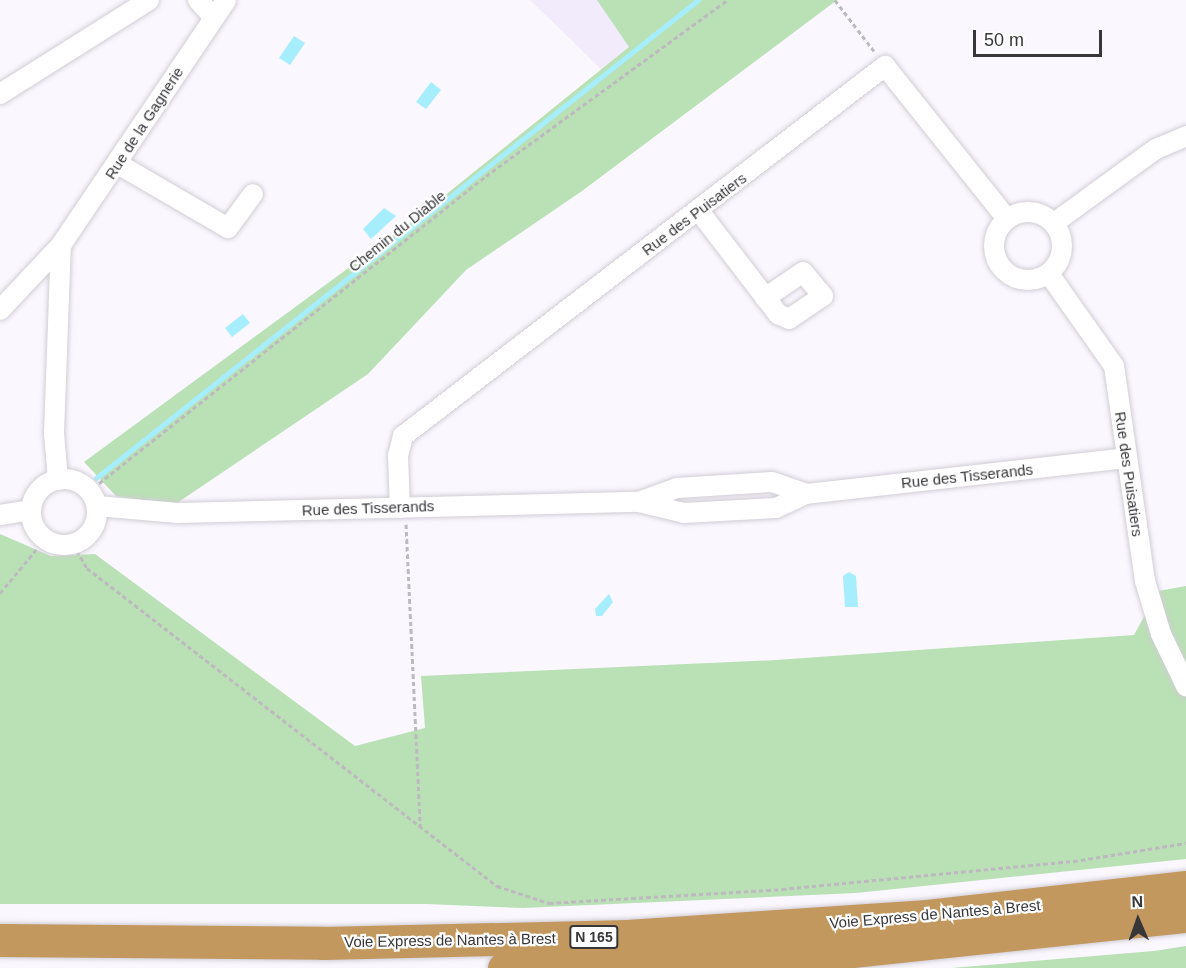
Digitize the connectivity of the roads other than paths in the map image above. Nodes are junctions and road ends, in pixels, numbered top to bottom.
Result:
1 (149, 0) edge
2 (198, 0) edge
3 (226, 0) edge
4 (214, 18) junction
5 (0, 94) edge
6 (1186, 136) edge
7 (118, 164) junction
8 (253, 194) dead end
9 (699, 211) junction
10 (1007, 219) junction
11 (1054, 223) junction
12 (61, 245) junction
13 (1050, 274) junction
14 (765, 298) dead end
15 (0, 310) edge
16 (1127, 458) junction
17 (58, 480) junction
18 (93, 499) junction
19 (403, 508) junction
20 (31, 510) junction
21 (0, 514) edge
22 (1186, 687) edge
23 (1186, 887) edge
24 (1186, 916) edge
25 (0, 940) edge
26 (504, 968) edge

1 - 5 street
2 - 4 street
3 - 4 street, Rue de la Gagnerie
4 - 7 street, Rue de la Gagnerie
6 - 11 street
7 - 8 street
7 - 12 street, Rue de la Gagnerie
9 - 10 street, Rue des Puisatiers
9 - 14 street
9 - 19 street, Rue des Puisatiers
10 - 11 street
10 - 13 street
11 - 13 street
12 - 15 street, Rue de la Gagnerie
12 - 17 street
13 - 16 street, Rue des Puisatiers
16 - 19 street, Rue des Tisserands
16 - 22 street, Rue des Puisatiers
17 - 18 street
17 - 20 street
18 - 19 street, Rue des Tisserands
18 - 20 street
20 - 21 street
23 - 25 highway, Voie Express de Nantes à Brest / N 165
24 - 26 highway, Voie Express de Nantes à Brest / N 165

